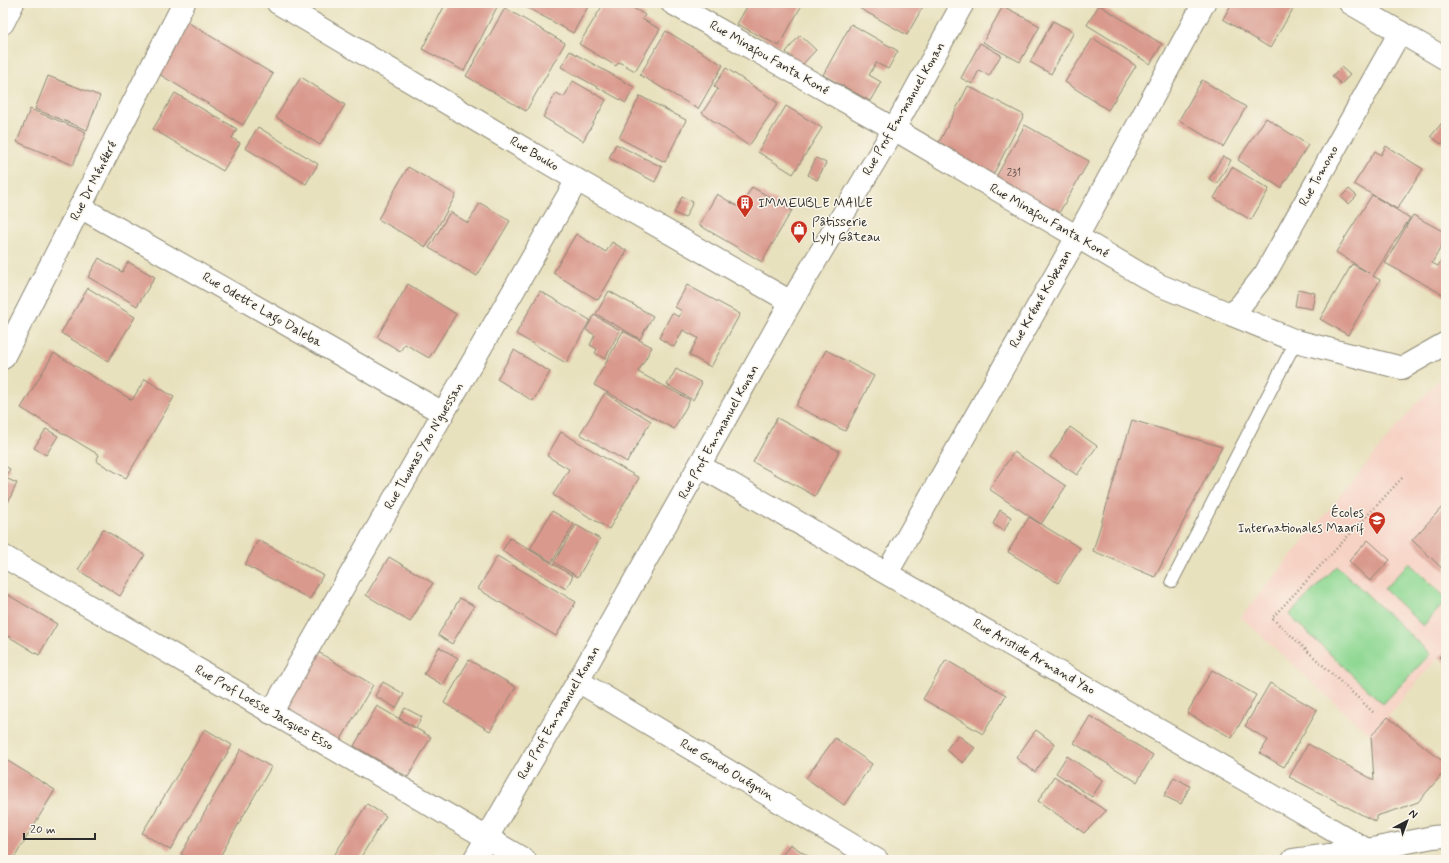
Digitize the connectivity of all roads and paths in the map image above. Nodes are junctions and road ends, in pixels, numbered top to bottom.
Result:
1 (13, 3) edge
2 (184, 3) edge
3 (278, 3) edge
4 (672, 3) edge
5 (964, 3) edge
6 (1204, 3) edge
7 (1350, 3) edge
8 (3, 23) edge
9 (1400, 32) junction
10 (1446, 59) edge
11 (894, 129) junction
12 (577, 180) junction
13 (80, 207) junction
14 (1077, 237) junction
15 (791, 302) junction
16 (1233, 315) junction
17 (1296, 341) junction
18 (1446, 344) edge
19 (3, 358) edge
20 (443, 413) junction
21 (700, 466) junction
22 (1403, 478) dead end
23 (3, 556) edge
24 (887, 573) junction
25 (1172, 581) dead end
26 (578, 681) junction
27 (1373, 712) dead end
28 (271, 713) junction
29 (1442, 831) edge
30 (487, 838) junction
31 (1367, 850) junction
32 (474, 860) edge
33 (525, 860) edge
34 (877, 860) edge
35 (1293, 860) edge

1 - 8 street
2 - 13 street, Rue Dr Ménékré
3 - 12 street, Rue Bouko
4 - 11 street, Rue Minafou Fanta Koné
5 - 11 street, Rue Prof Emmanuel Konan
6 - 14 street, Rue Krémé Kobenan
7 - 9 street
9 - 10 street
9 - 16 street, Rue Tomono
11 - 14 street, Rue Minafou Fanta Koné
11 - 15 street, Rue Prof Emmanuel Konan
12 - 15 street, Rue Bouko
12 - 20 street, Rue Thomas Yao N'guessan
13 - 19 street, Rue Dr Ménékré
13 - 20 street, Rue Odette Lago Daleba
14 - 16 street, Rue Minafou Fanta Koné
14 - 24 street, Rue Krémé Kobenan
15 - 21 street, Rue Prof Emmanuel Konan
16 - 17 street, Rue Minafou Fanta Koné
17 - 18 street, Rue Minafou Fanta Koné
17 - 25 lane
20 - 28 street, Rue Thomas Yao N'guessan
21 - 24 street, Rue Aristide Armand Yao
21 - 26 street, Rue Prof Emmanuel Konan
22 - 27 path
23 - 28 street, Rue Prof Loesse Jacques Esso
24 - 31 street, Rue Aristide Armand Yao
26 - 30 street, Rue Prof Emmanuel Konan
26 - 34 street, Rue Gondo Ouégnin
28 - 30 street, Rue Prof Loesse Jacques Esso
29 - 31 street
30 - 32 street, Rue Prof Emmanuel Konan
30 - 33 street, Rue Prof Loesse Jacques Esso
31 - 35 street

